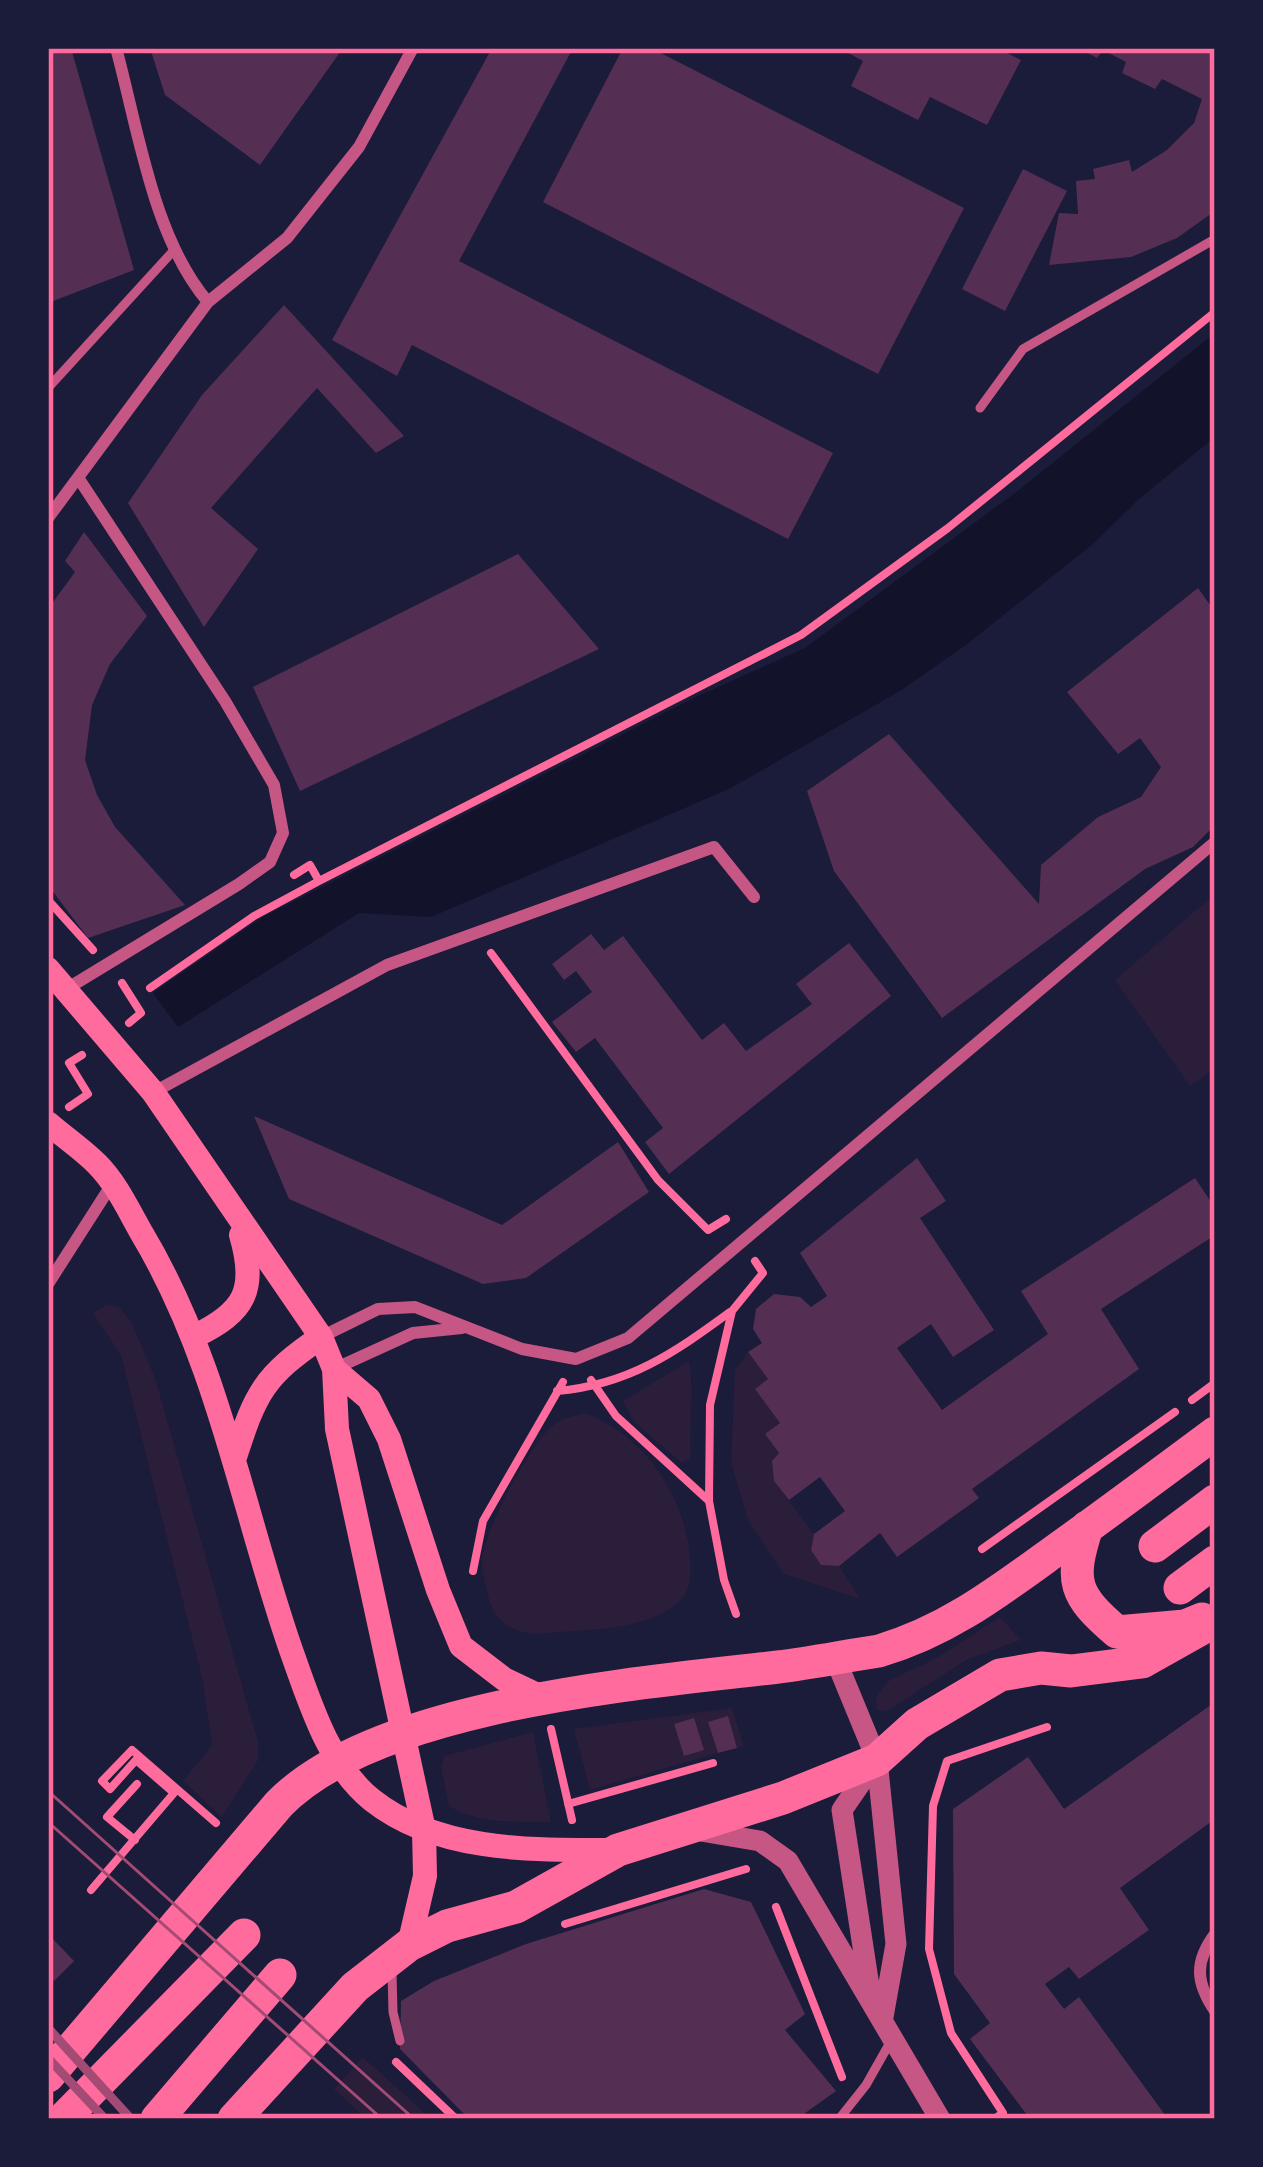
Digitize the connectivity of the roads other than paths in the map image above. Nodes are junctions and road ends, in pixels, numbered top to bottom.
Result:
1 (116, 48) edge
2 (413, 48) edge
3 (1215, 239) edge
4 (175, 250) junction
5 (208, 302) junction
6 (48, 388) edge
7 (980, 408) dead end
8 (79, 479) junction
9 (48, 518) edge
10 (1215, 842) edge
11 (754, 898) dead end
12 (48, 969) edge
13 (68, 988) junction
14 (153, 1092) junction
15 (48, 1123) edge
16 (112, 1184) junction
17 (236, 1215) junction
18 (48, 1283) edge
19 (463, 1328) junction
20 (195, 1336) junction
21 (321, 1336) junction
22 (334, 1369) junction
23 (1215, 1433) edge
24 (235, 1457) junction
25 (1215, 1501) edge
26 (1088, 1528) junction
27 (1155, 1546) dead end
28 (1215, 1562) edge
29 (1180, 1588) dead end
30 (1215, 1617) edge
31 (835, 1658) junction
32 (544, 1698) junction
33 (403, 1734) junction
34 (337, 1760) junction
35 (877, 1760) junction
36 (689, 1829) junction
37 (424, 1830) junction
38 (618, 1850) junction
39 (1215, 1934) edge
40 (244, 1935) dead end
41 (401, 1950) junction
42 (280, 1975) dead end
43 (1215, 2011) edge
44 (882, 2018) junction
45 (400, 2042) dead end
46 (48, 2076) edge
47 (63, 2119) edge
48 (157, 2119) edge
49 (234, 2119) edge
50 (839, 2119) edge
51 (940, 2119) edge

1 - 4 street
2 - 5 street
3 - 7 lane
4 - 5 street
4 - 6 lane
5 - 8 street
8 - 9 street
8 - 13 street
10 - 19 street
11 - 14 street
12 - 13 main road
13 - 14 main road
14 - 17 main road
15 - 16 main road
16 - 18 street
16 - 20 main road
17 - 20 main road
17 - 21 main road
19 - 21 street
19 - 22 street
20 - 24 main road
21 - 22 main road
21 - 24 main road
22 - 32 main road
22 - 33 main road
23 - 26 highway
24 - 34 main road
25 - 27 highway
26 - 30 highway
26 - 31 highway
28 - 29 highway
30 - 35 highway
31 - 32 highway
31 - 35 street
32 - 33 highway
33 - 34 highway
33 - 37 main road
34 - 37 main road
34 - 46 highway
35 - 36 highway
35 - 44 street
35 - 44 street
36 - 38 highway
36 - 44 street
37 - 38 main road
37 - 41 main road
38 - 41 highway
39 - 43 street
40 - 47 highway
41 - 45 lane
41 - 49 highway
42 - 48 highway
44 - 50 lane
44 - 51 street

